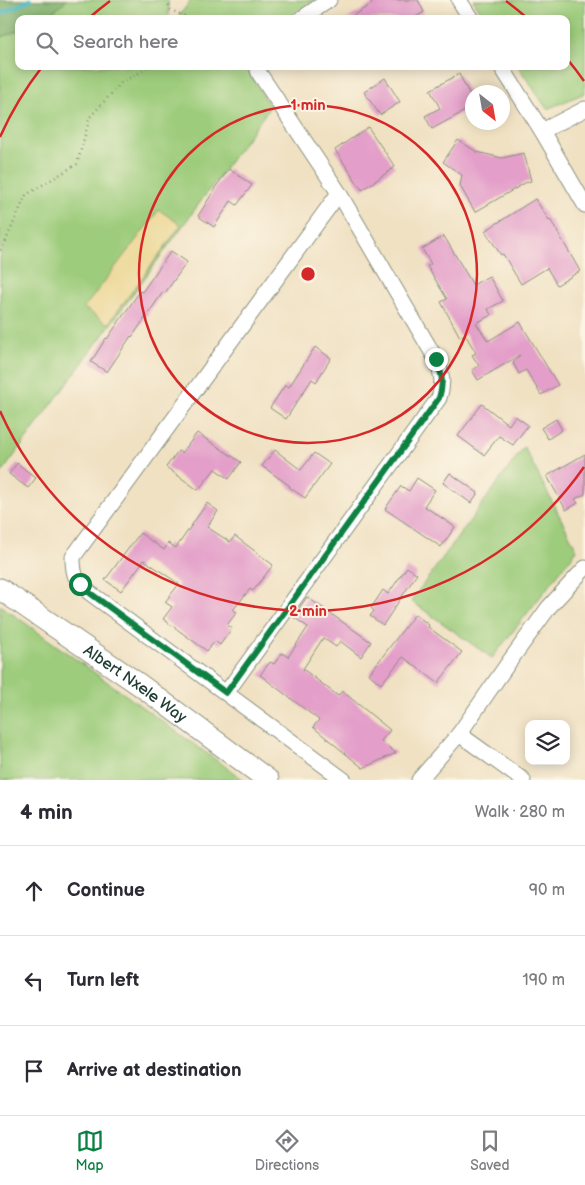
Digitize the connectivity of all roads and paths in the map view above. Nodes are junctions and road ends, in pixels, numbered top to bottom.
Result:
1 (168, 0) edge
2 (328, 0) edge
3 (459, 0) edge
4 (182, 15) edge
5 (307, 15) edge
6 (468, 15) edge
7 (144, 70) edge
8 (258, 70) edge
9 (504, 70) edge
10 (585, 109) edge
11 (542, 131) junction
12 (339, 193) junction
13 (585, 205) edge
14 (0, 250) edge
15 (585, 568) edge
16 (0, 589) edge
17 (226, 693) junction
18 (459, 734) junction
19 (268, 780) edge
20 (344, 780) edge
21 (419, 780) edge
22 (523, 780) edge

1 - 4 path
2 - 5 street
3 - 6 street
7 - 14 path
8 - 12 street
9 - 11 street
10 - 11 street
11 - 13 street
12 - 17 street
12 - 17 street
15 - 18 street
16 - 19 main road, Albert Nxele Way
17 - 20 street
18 - 21 street
18 - 22 street

